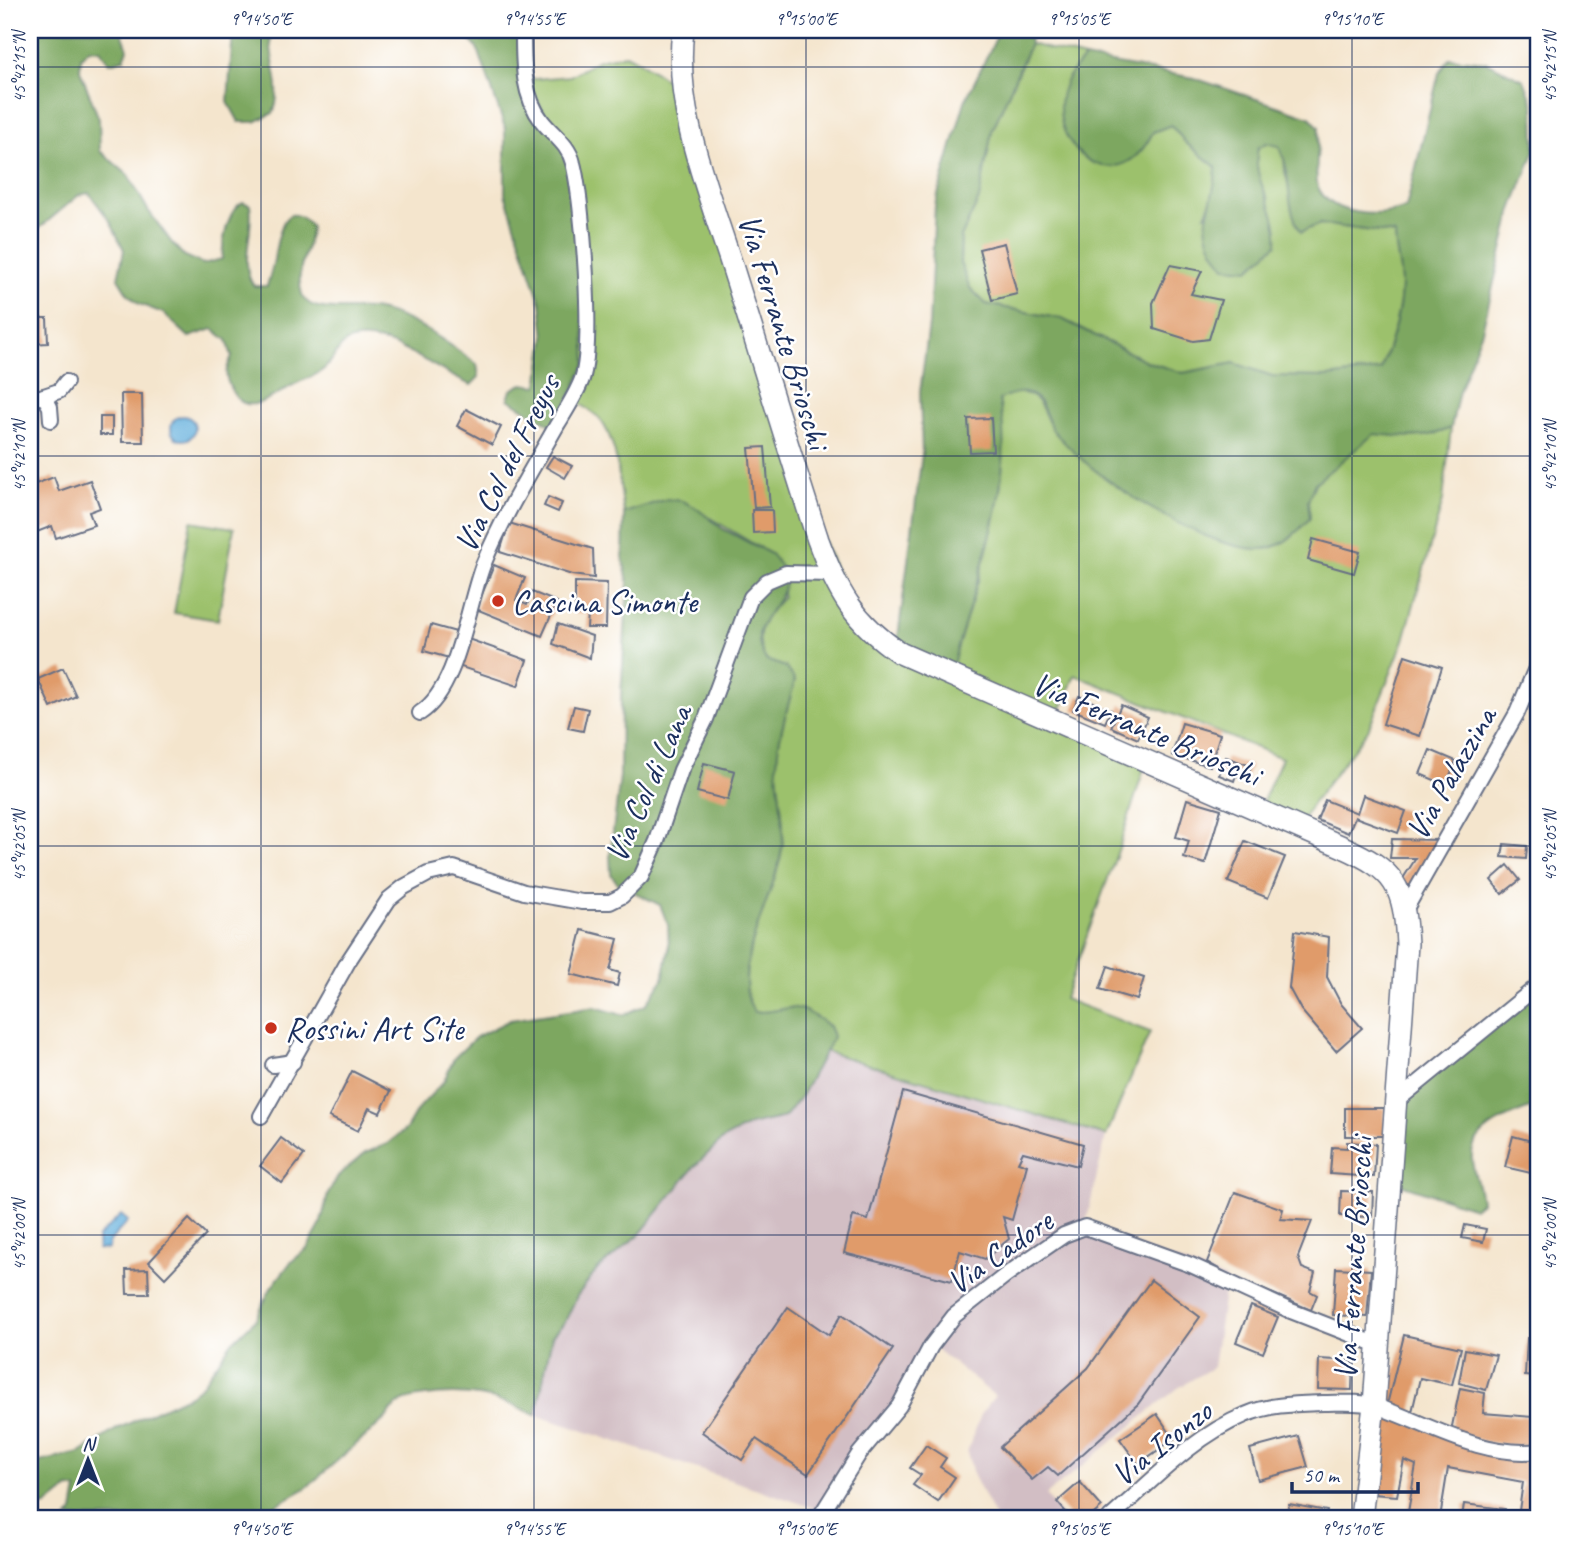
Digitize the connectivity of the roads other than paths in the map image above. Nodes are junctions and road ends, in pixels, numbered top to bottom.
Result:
1 (523, 30) edge
2 (683, 30) edge
3 (66, 382) dead end
4 (37, 398) edge
5 (51, 420) dead end
6 (830, 574) junction
7 (1539, 661) edge
8 (421, 713) dead end
9 (1405, 911) junction
10 (1539, 985) edge
11 (293, 1062) junction
12 (273, 1065) dead end
13 (1394, 1103) junction
14 (261, 1116) dead end
15 (1378, 1345) junction
16 (1374, 1405) junction
17 (1539, 1451) edge
18 (819, 1518) edge
19 (1110, 1518) edge
20 (1361, 1518) edge

1 - 8 street, Via Col del Freyus
2 - 6 street, Via Ferrante Brioschi
3 - 4 street
4 - 5 street
6 - 9 street, Via Ferrante Brioschi
6 - 11 street, Via Col di Lana
7 - 9 street, Via Palazzina
9 - 13 street, Via Ferrante Brioschi
10 - 13 street
11 - 12 street
11 - 14 street, Via Col di Lana
13 - 15 street, Via Ferrante Brioschi
15 - 16 street, Via Ferrante Brioschi
15 - 18 street, Via Cadore
16 - 17 street
16 - 19 street, Via Isonzo
16 - 20 street, Via Ferrante Brioschi

